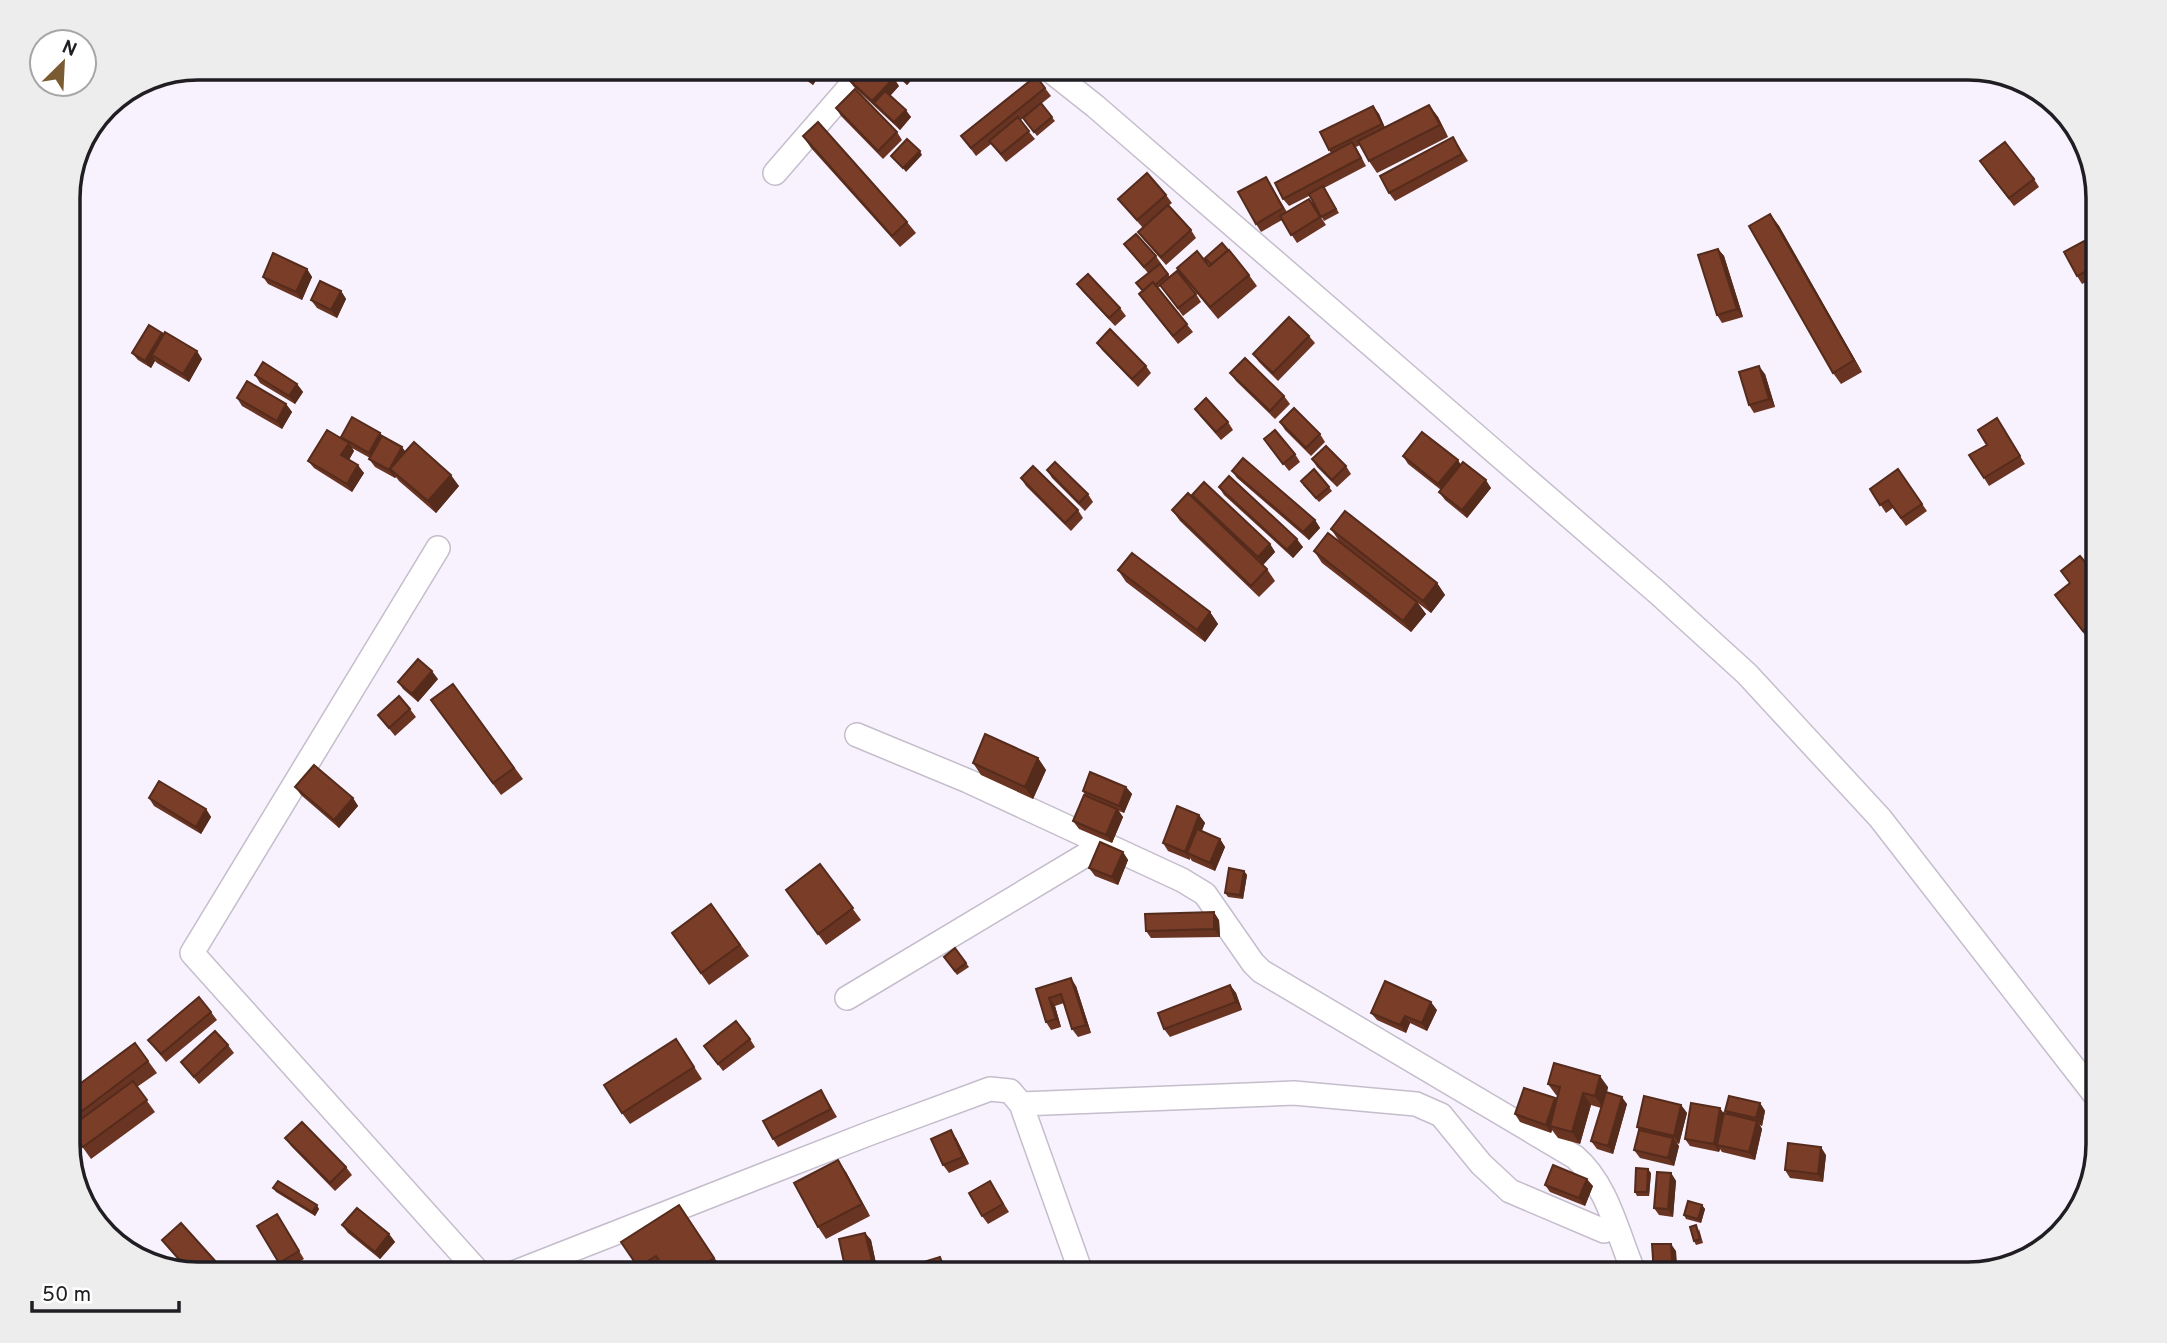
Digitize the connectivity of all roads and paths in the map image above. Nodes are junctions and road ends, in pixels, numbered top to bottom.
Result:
1 (856, 80) edge
2 (1062, 80) edge
3 (775, 173) dead end
4 (438, 548) dead end
5 (857, 735) dead end
6 (1104, 844) junction
7 (847, 998) dead end
8 (2086, 1083) edge
9 (1021, 1104) junction
10 (1615, 1223) junction
11 (470, 1263) edge
12 (539, 1263) edge
13 (1078, 1263) edge
14 (1630, 1263) edge

1 - 3 street
2 - 8 street
4 - 11 street
5 - 6 street
6 - 7 street
6 - 10 street
9 - 10 street
9 - 12 street
9 - 13 street
10 - 14 street

